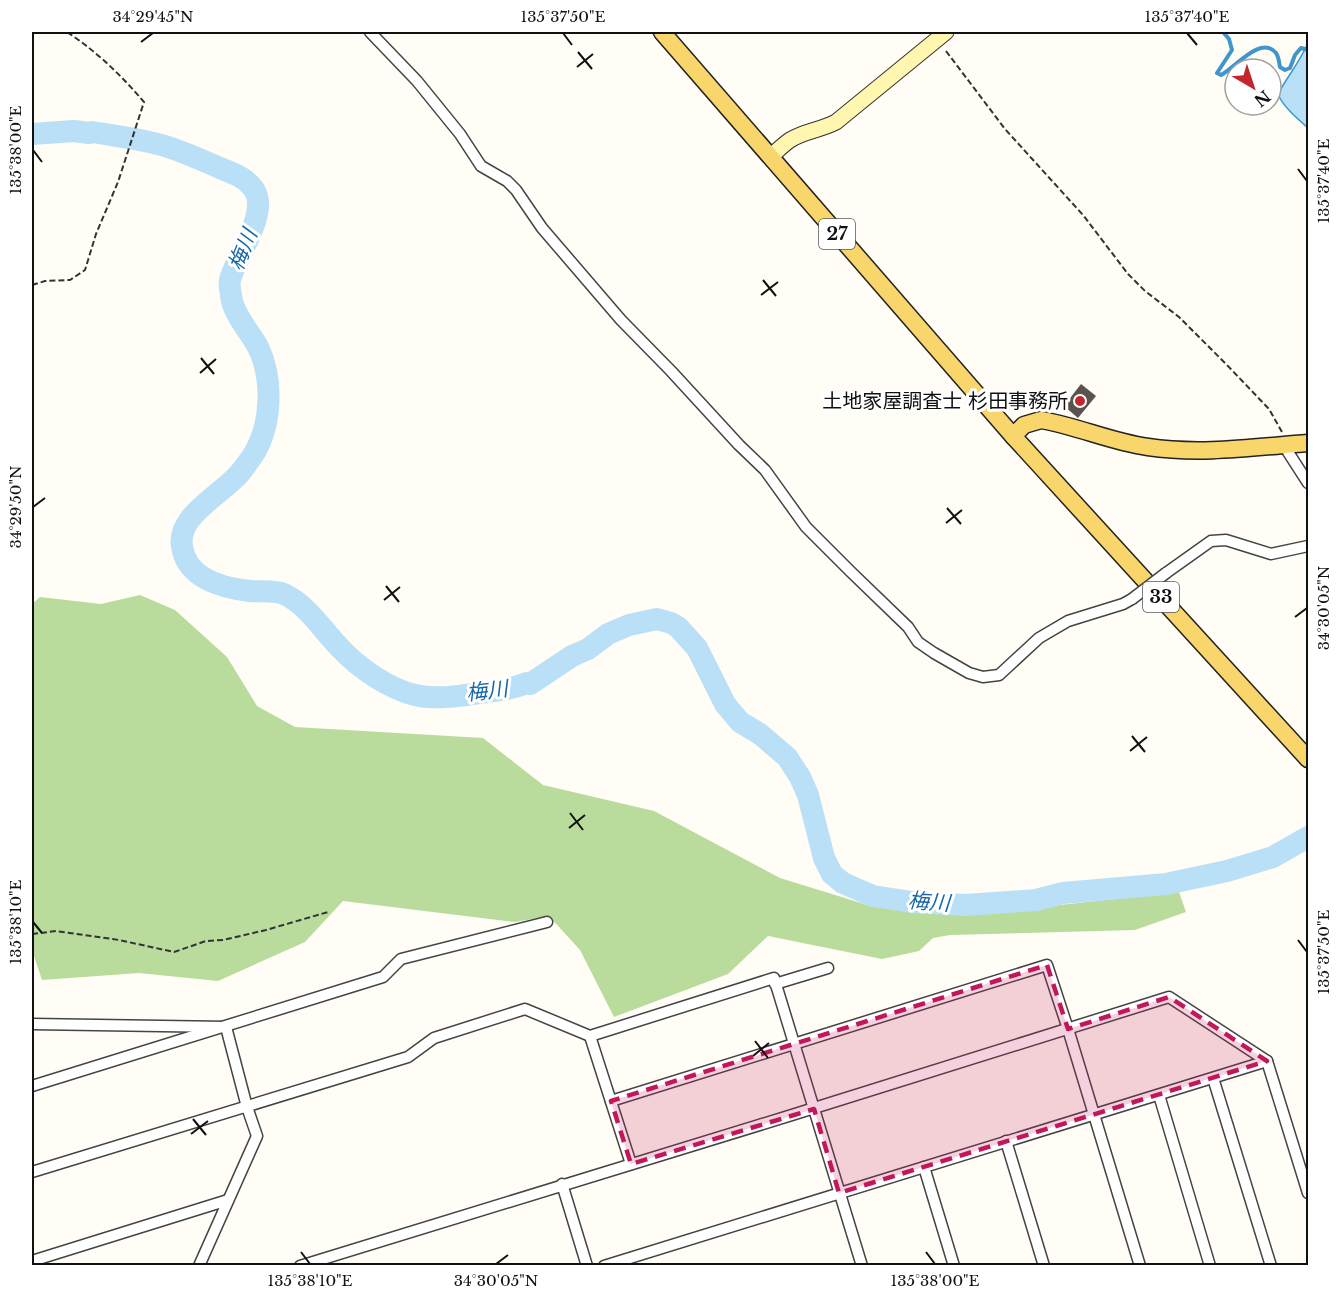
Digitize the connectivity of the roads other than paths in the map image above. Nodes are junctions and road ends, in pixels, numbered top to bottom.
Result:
1 (370, 32) edge
2 (662, 32) edge
3 (941, 35) edge
4 (771, 156) junction
5 (1013, 436) junction
6 (1308, 443) edge
7 (1287, 445) junction
8 (1308, 483) edge
9 (1308, 546) edge
10 (1308, 759) edge
11 (548, 922) dead end
12 (828, 968) dead end
13 (776, 984) junction
14 (32, 1024) edge
15 (226, 1027) junction
16 (1068, 1029) junction
17 (590, 1036) junction
18 (794, 1044) junction
19 (1267, 1061) junction
20 (1213, 1078) junction
21 (32, 1086) edge
22 (1159, 1095) junction
23 (611, 1101) junction
24 (247, 1107) junction
25 (814, 1109) junction
26 (1093, 1115) junction
27 (1006, 1141) junction
28 (631, 1164) junction
29 (1304, 1166) edge
30 (924, 1167) junction
31 (32, 1172) edge
32 (562, 1184) junction
33 (839, 1193) junction
34 (1308, 1193) edge
35 (228, 1200) junction
36 (34, 1259) edge
37 (312, 1264) edge
38 (199, 1266) edge
39 (300, 1266) edge
40 (587, 1266) edge
41 (604, 1266) edge
42 (862, 1266) edge
43 (954, 1266) edge
44 (1044, 1266) edge
45 (1140, 1266) edge
46 (1210, 1266) edge
47 (1271, 1266) edge

1 - 9 street, bridge
2 - 4 main road, 27
3 - 4 street
4 - 5 main road, 27
5 - 7 main road
5 - 10 main road, 33
6 - 7 main road
7 - 8 street
11 - 15 street
12 - 13 street
13 - 17 street
13 - 18 street
14 - 15 street
15 - 21 street
15 - 24 street
16 - 18 street
16 - 19 street
16 - 25 street
16 - 26 street
17 - 23 street
17 - 24 street
18 - 23 street
18 - 25 street
19 - 20 street
19 - 29 street
20 - 22 street
20 - 47 street
22 - 26 street
22 - 46 street
23 - 28 street
24 - 31 street
24 - 35 street
25 - 28 street
25 - 33 street
26 - 27 street
26 - 45 street
27 - 30 street
27 - 44 street
28 - 32 street
29 - 34 street
30 - 33 street
30 - 43 street
32 - 37 street
32 - 40 street
33 - 41 street
33 - 42 street
35 - 36 street
35 - 38 street
37 - 39 street

